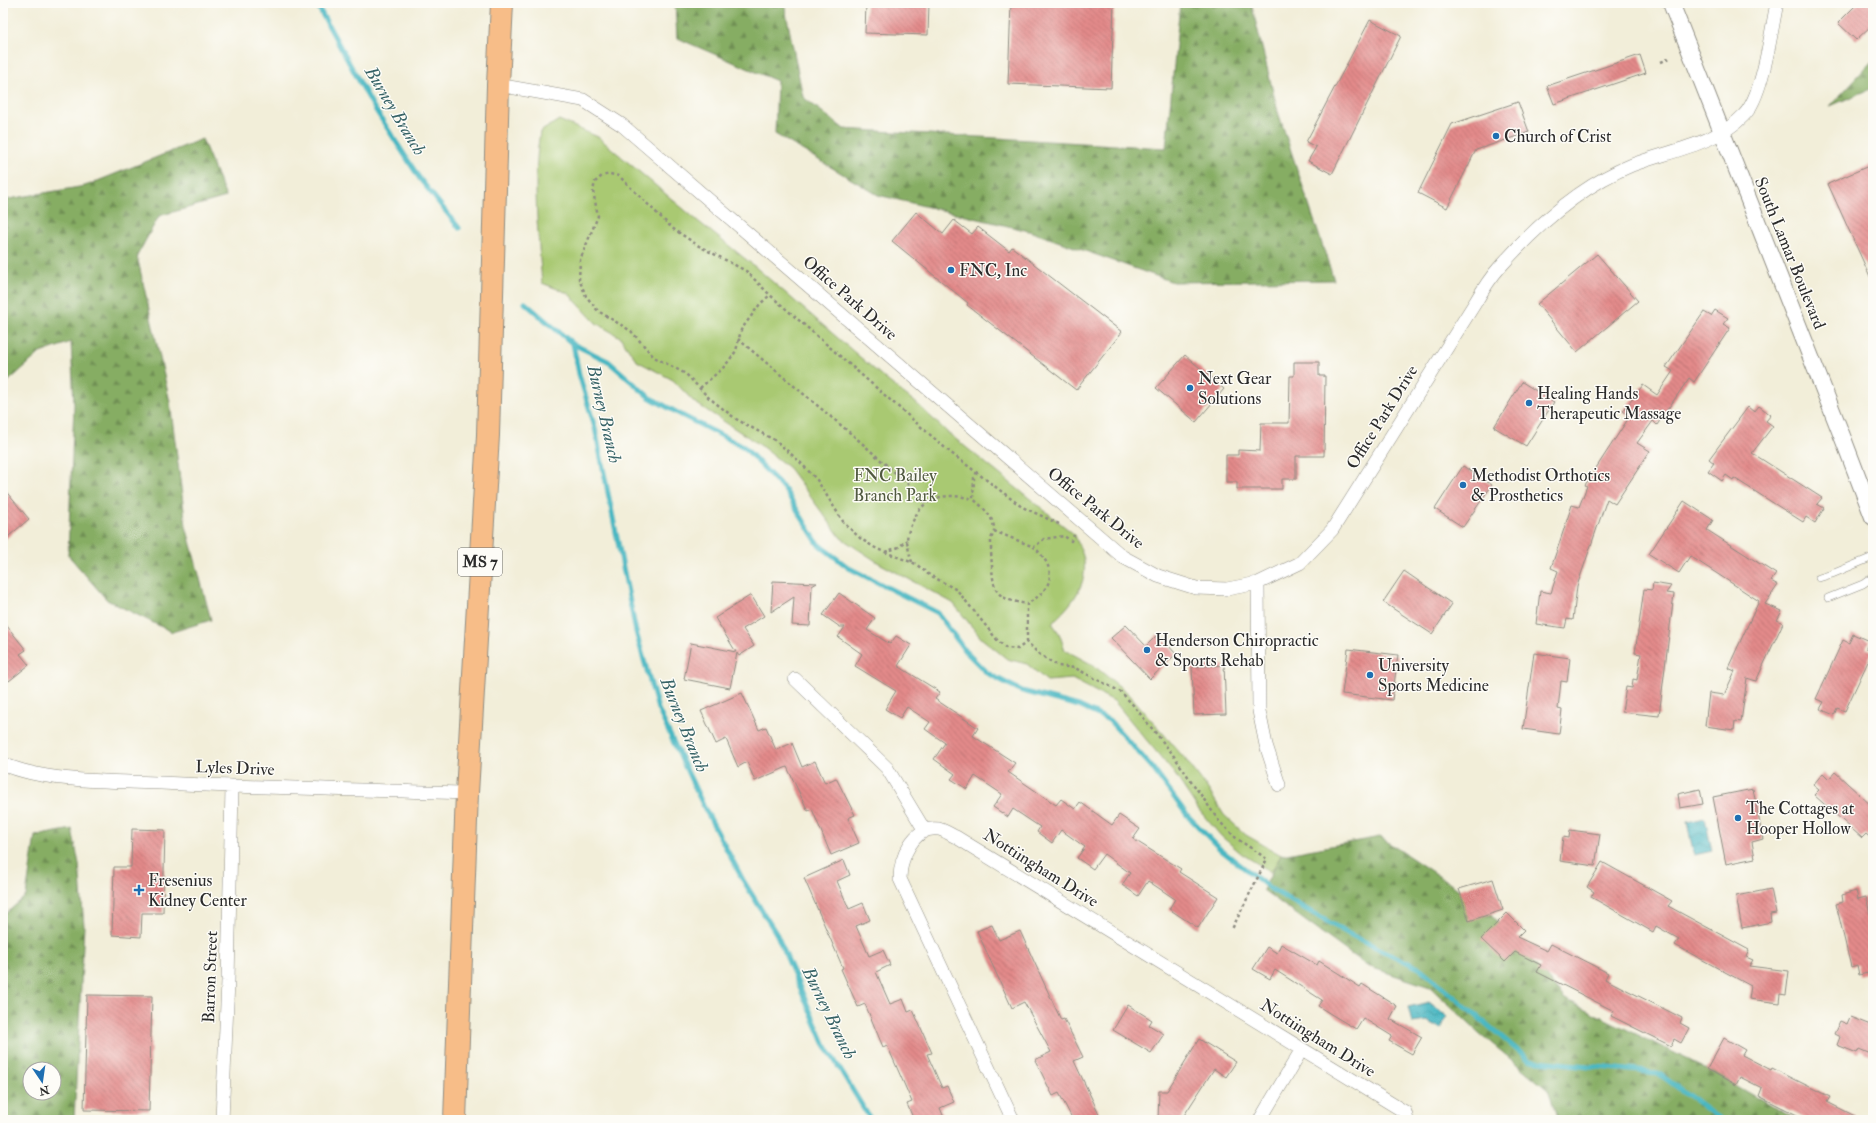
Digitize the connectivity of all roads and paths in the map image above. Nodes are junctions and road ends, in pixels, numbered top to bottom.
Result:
1 (502, 3) edge
2 (1671, 3) edge
3 (1776, 3) edge
4 (1670, 58) dead end
5 (1661, 62) dead end
6 (498, 85) junction
7 (1722, 134) junction
8 (770, 295) junction
9 (738, 339) junction
10 (700, 388) junction
11 (977, 472) junction
12 (973, 499) junction
13 (926, 502) junction
14 (1873, 517) edge
15 (1063, 527) dead end
16 (994, 531) junction
17 (1069, 531) dead end
18 (907, 540) junction
19 (1034, 547) junction
20 (885, 552) junction
21 (1873, 557) edge
22 (912, 562) junction
23 (1873, 577) edge
24 (1818, 578) dead end
25 (1258, 583) junction
26 (1863, 584) junction
27 (1873, 585) edge
28 (1828, 598) dead end
29 (1027, 604) junction
30 (1027, 642) junction
31 (795, 679) dead end
32 (3, 764) edge
33 (1279, 785) dead end
34 (232, 787) junction
35 (467, 793) junction
36 (924, 831) junction
37 (1232, 929) dead end
38 (1302, 1049) junction
39 (1261, 1118) dead end
40 (222, 1120) edge
41 (455, 1120) edge
42 (1013, 1120) edge
43 (1407, 1120) edge

1 - 6 highway, MS 7
2 - 7 street, South Lamar Boulevard
3 - 7 street
4 - 5 path
6 - 25 street, Office Park Drive
6 - 35 highway, MS 7
7 - 14 street, South Lamar Boulevard
7 - 25 street, Office Park Drive
8 - 9 path
8 - 10 path
8 - 11 path
9 - 10 path
9 - 13 path
10 - 20 path
11 - 12 path
11 - 15 path
12 - 13 path
12 - 16 path
13 - 18 path
16 - 19 path
16 - 29 path
17 - 19 path
18 - 20 path
18 - 22 path
19 - 29 path
20 - 22 path
21 - 24 lane
22 - 30 path
23 - 26 lane
25 - 33 street
26 - 27 lane
26 - 28 lane
29 - 30 path
30 - 37 path
31 - 36 street
32 - 34 street, Lyles Drive
34 - 35 street, Lyles Drive
34 - 40 street, Barron Street
35 - 41 highway, MS 7
36 - 38 street, Nottiingham Drive
36 - 42 street
38 - 39 street
38 - 43 street, Nottiingham Drive

